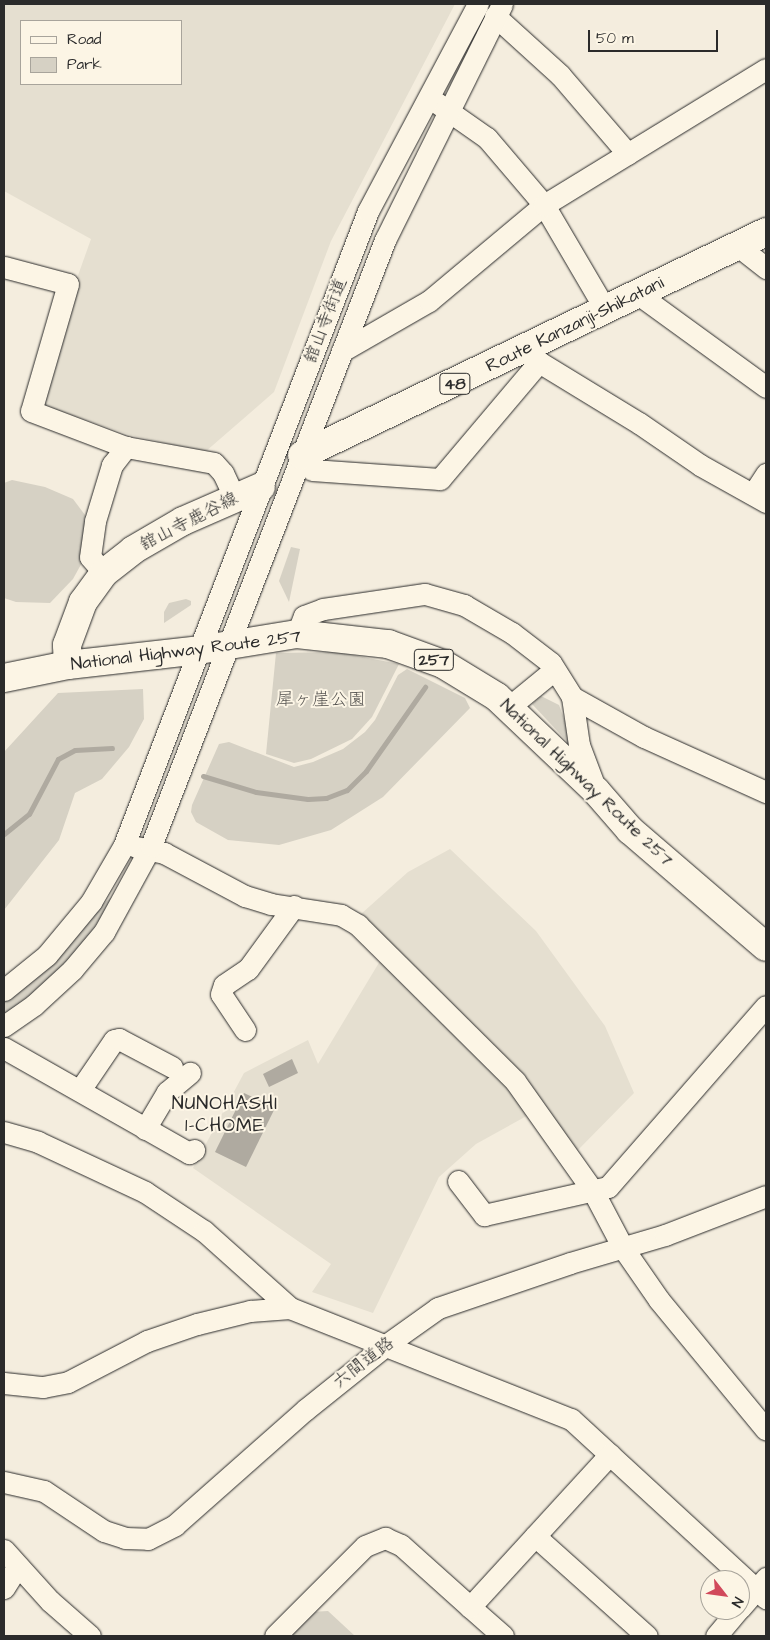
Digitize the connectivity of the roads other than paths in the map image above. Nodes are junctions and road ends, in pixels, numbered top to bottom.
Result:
1 (478, 4) edge
2 (499, 10) edge
3 (766, 69) edge
4 (427, 96) junction
5 (448, 111) junction
6 (628, 154) junction
7 (544, 205) junction
8 (766, 232) edge
9 (738, 246) junction
10 (4, 267) edge
11 (766, 268) edge
12 (638, 294) junction
13 (605, 309) junction
14 (342, 351) junction
15 (533, 356) junction
16 (766, 387) edge
17 (126, 447) junction
18 (307, 463) junction
19 (766, 474) edge
20 (261, 488) junction
21 (234, 497) junction
22 (760, 498) edge
23 (104, 573) junction
24 (297, 634) junction
25 (229, 643) junction
26 (199, 650) junction
27 (68, 665) junction
28 (554, 670) junction
29 (4, 678) edge
30 (572, 697) junction
31 (509, 707) junction
32 (596, 791) junction
33 (766, 792) edge
34 (124, 845) junction
35 (149, 850) junction
36 (294, 906) junction
37 (766, 947) edge
38 (4, 990) edge
39 (766, 1006) edge
40 (4, 1026) edge
41 (246, 1030) dead end
42 (4, 1048) edge
43 (80, 1090) junction
44 (145, 1129) junction
45 (4, 1132) edge
46 (194, 1150) dead end
47 (458, 1181) dead end
48 (593, 1191) junction
49 (766, 1196) edge
50 (623, 1248) junction
51 (290, 1308) junction
52 (386, 1345) junction
53 (4, 1383) edge
54 (766, 1430) edge
55 (610, 1454) junction
56 (4, 1482) edge
57 (535, 1536) junction
58 (4, 1550) edge
59 (18, 1566) junction
60 (4, 1588) edge
61 (763, 1588) edge
62 (750, 1599) edge
63 (470, 1607) junction
64 (730, 1620) edge
65 (90, 1636) edge
66 (275, 1636) edge
67 (503, 1636) edge
68 (647, 1636) edge
69 (716, 1636) edge

1 - 4 street, 舘山寺街道
2 - 5 street, 舘山寺街道
2 - 6 street
3 - 6 street
4 - 5 street
4 - 20 street, 舘山寺街道
5 - 7 street
5 - 14 street, 舘山寺街道
6 - 7 street
7 - 13 street
7 - 14 street
8 - 9 main road, Route Kanzanji-Shikatani / 48
9 - 11 street
9 - 12 main road, Route Kanzanji-Shikatani / 48
10 - 17 street
12 - 13 main road, Route Kanzanji-Shikatani / 48
12 - 16 street
13 - 15 main road, Route Kanzanji-Shikatani / 48
14 - 18 street, 舘山寺街道
15 - 18 main road, Route Kanzanji-Shikatani / 48
15 - 18 street
15 - 22 street
17 - 21 street
17 - 23 street
18 - 25 street, 舘山寺街道
19 - 22 street
20 - 21 main road, 舘山寺鹿谷線
20 - 26 street, 舘山寺街道
21 - 23 main road, 舘山寺鹿谷線
23 - 27 main road, 舘山寺鹿谷線
24 - 25 main road, National Highway Route 257 / 257
24 - 28 street
24 - 31 main road, National Highway Route 257 / 257
25 - 26 main road, National Highway Route 257 / 257
25 - 35 street, 舘山寺街道
26 - 27 main road, National Highway Route 257 / 257
26 - 34 street, 舘山寺街道
27 - 29 main road, National Highway Route 257 / 257
28 - 30 street
28 - 31 street
30 - 32 street
30 - 33 street
31 - 32 main road, National Highway Route 257 / 257
32 - 37 main road, National Highway Route 257 / 257
34 - 35 street
34 - 38 street, 舘山寺街道
35 - 36 street
35 - 40 street, 舘山寺街道
36 - 41 street
36 - 48 street
39 - 48 street
42 - 43 street
43 - 44 street
43 - 44 street
44 - 46 street
45 - 51 street
47 - 48 street
48 - 50 street
49 - 50 street, 六間道路
50 - 52 street, 六間道路
50 - 54 street
51 - 52 street
51 - 53 street
52 - 55 street
52 - 56 street, 六間道路
55 - 57 street
55 - 61 street
57 - 63 street
57 - 68 street
58 - 59 street
59 - 60 street
59 - 65 street
61 - 62 street
63 - 66 street
63 - 67 street
64 - 69 street

